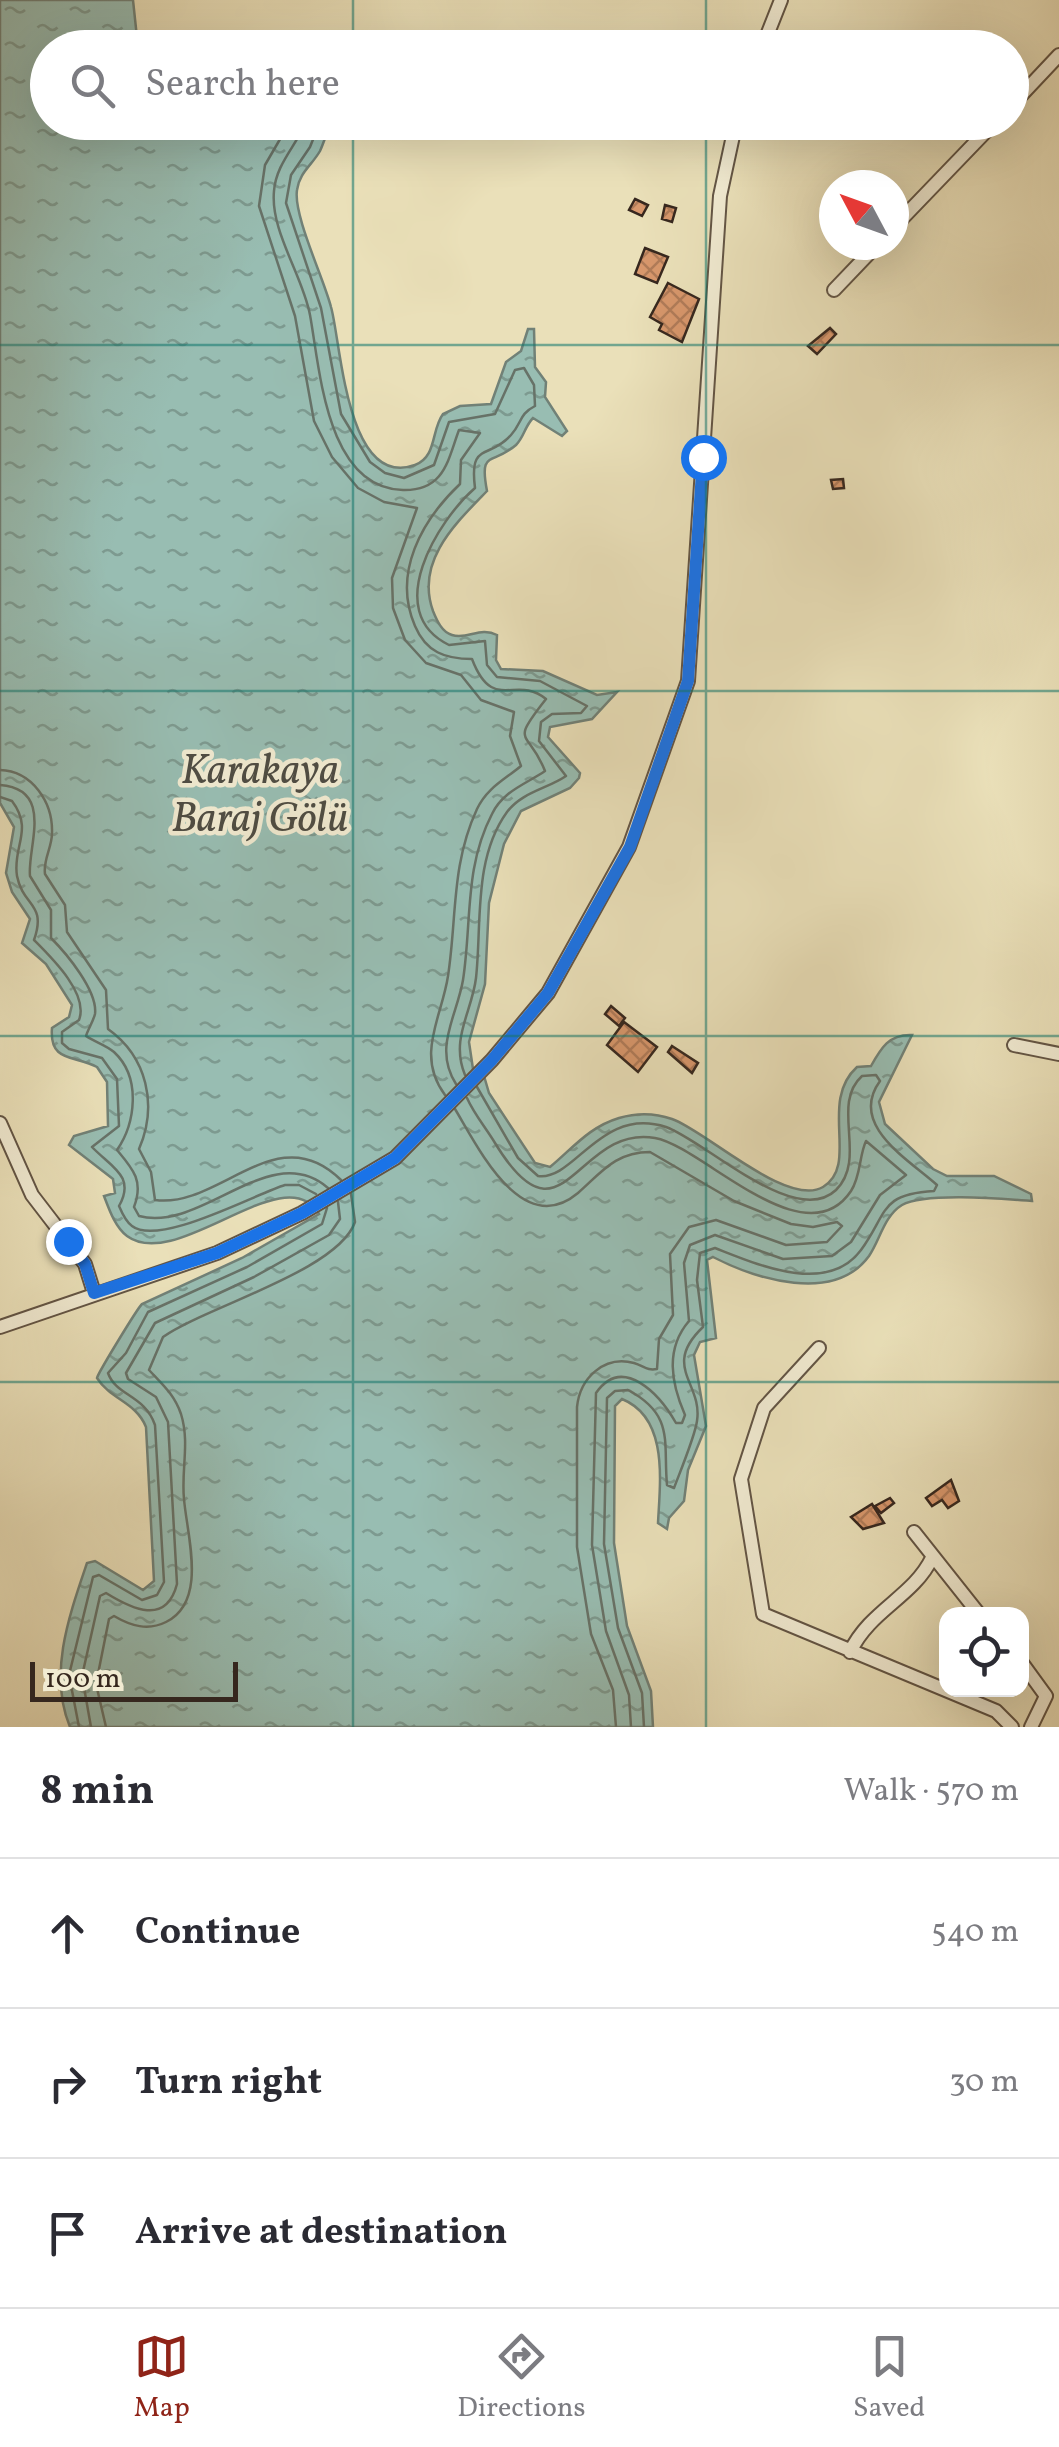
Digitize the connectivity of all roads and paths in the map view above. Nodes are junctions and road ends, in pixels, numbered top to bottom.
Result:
1 (781, 0) edge
2 (769, 30) edge
3 (1059, 56) edge
4 (1029, 87) edge
5 (732, 140) edge
6 (977, 140) edge
7 (909, 211) edge
8 (863, 260) edge
9 (834, 290) dead end
10 (1014, 1045) dead end
11 (1059, 1054) edge
12 (0, 1123) edge
13 (94, 1293) junction
14 (0, 1326) edge
15 (819, 1348) dead end
16 (914, 1532) dead end
17 (932, 1558) junction
18 (973, 1607) edge
19 (850, 1652) junction
20 (1029, 1673) edge
21 (1012, 1727) edge
22 (1032, 1727) edge

1 - 2 street
3 - 4 street
5 - 13 street
6 - 7 street
8 - 9 street
10 - 11 street
12 - 13 street
13 - 14 street
15 - 19 street
16 - 17 street
17 - 18 street
17 - 19 street
19 - 21 street
20 - 22 street

